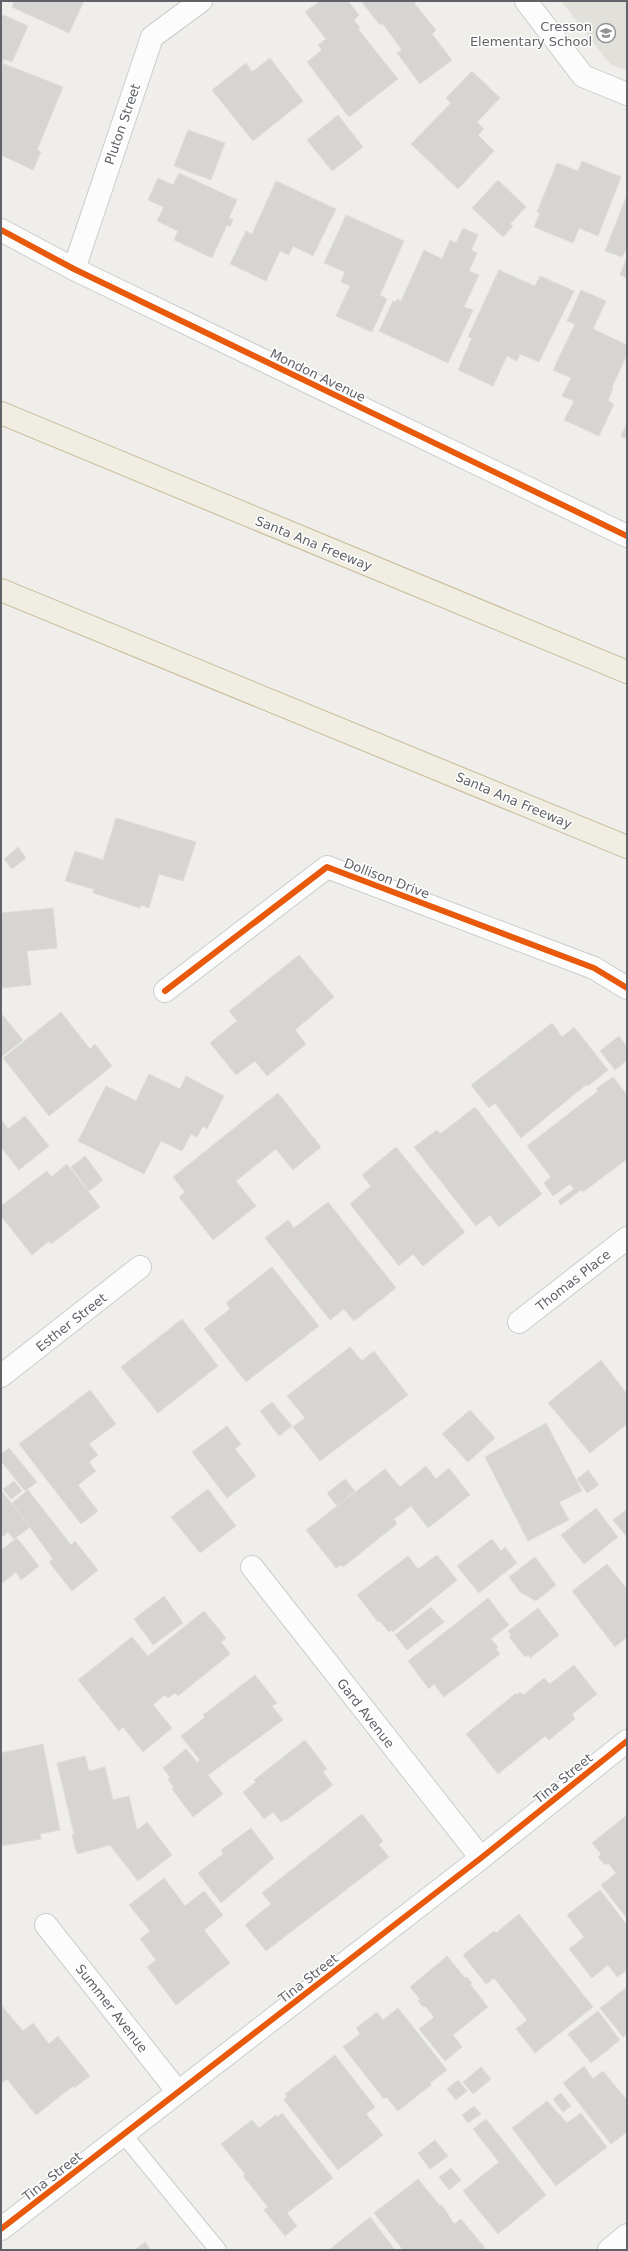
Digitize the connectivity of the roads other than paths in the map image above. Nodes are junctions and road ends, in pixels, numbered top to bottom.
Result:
1 (201, 1) edge
2 (526, 1) edge
3 (627, 94) edge
4 (1, 230) edge
5 (74, 269) junction
6 (1, 413) edge
7 (627, 536) edge
8 (1, 590) edge
9 (627, 672) edge
10 (627, 847) edge
11 (627, 988) edge
12 (165, 991) dead end
13 (627, 1238) edge
14 (140, 1267) dead end
15 (519, 1322) dead end
16 (1, 1376) edge
17 (252, 1567) dead end
18 (627, 1741) edge
19 (480, 1858) junction
20 (46, 1925) dead end
21 (178, 2092) junction
22 (123, 2134) junction
23 (1, 2229) edge
24 (627, 2235) edge
25 (218, 2250) edge
26 (609, 2250) edge

1 - 5 street, Pluton Street
2 - 3 street
4 - 5 street, Mondon Avenue
5 - 7 street, Mondon Avenue
6 - 9 highway, Santa Ana Freeway
8 - 10 highway, Santa Ana Freeway
11 - 12 street, Dollison Drive
13 - 15 street, Thomas Place
14 - 16 street, Esther Street
17 - 19 street, Gard Avenue
18 - 19 street, Tina Street
19 - 21 street, Tina Street
20 - 21 street, Summer Avenue
21 - 22 street, Tina Street
22 - 23 street, Tina Street
22 - 25 lane
24 - 26 street

